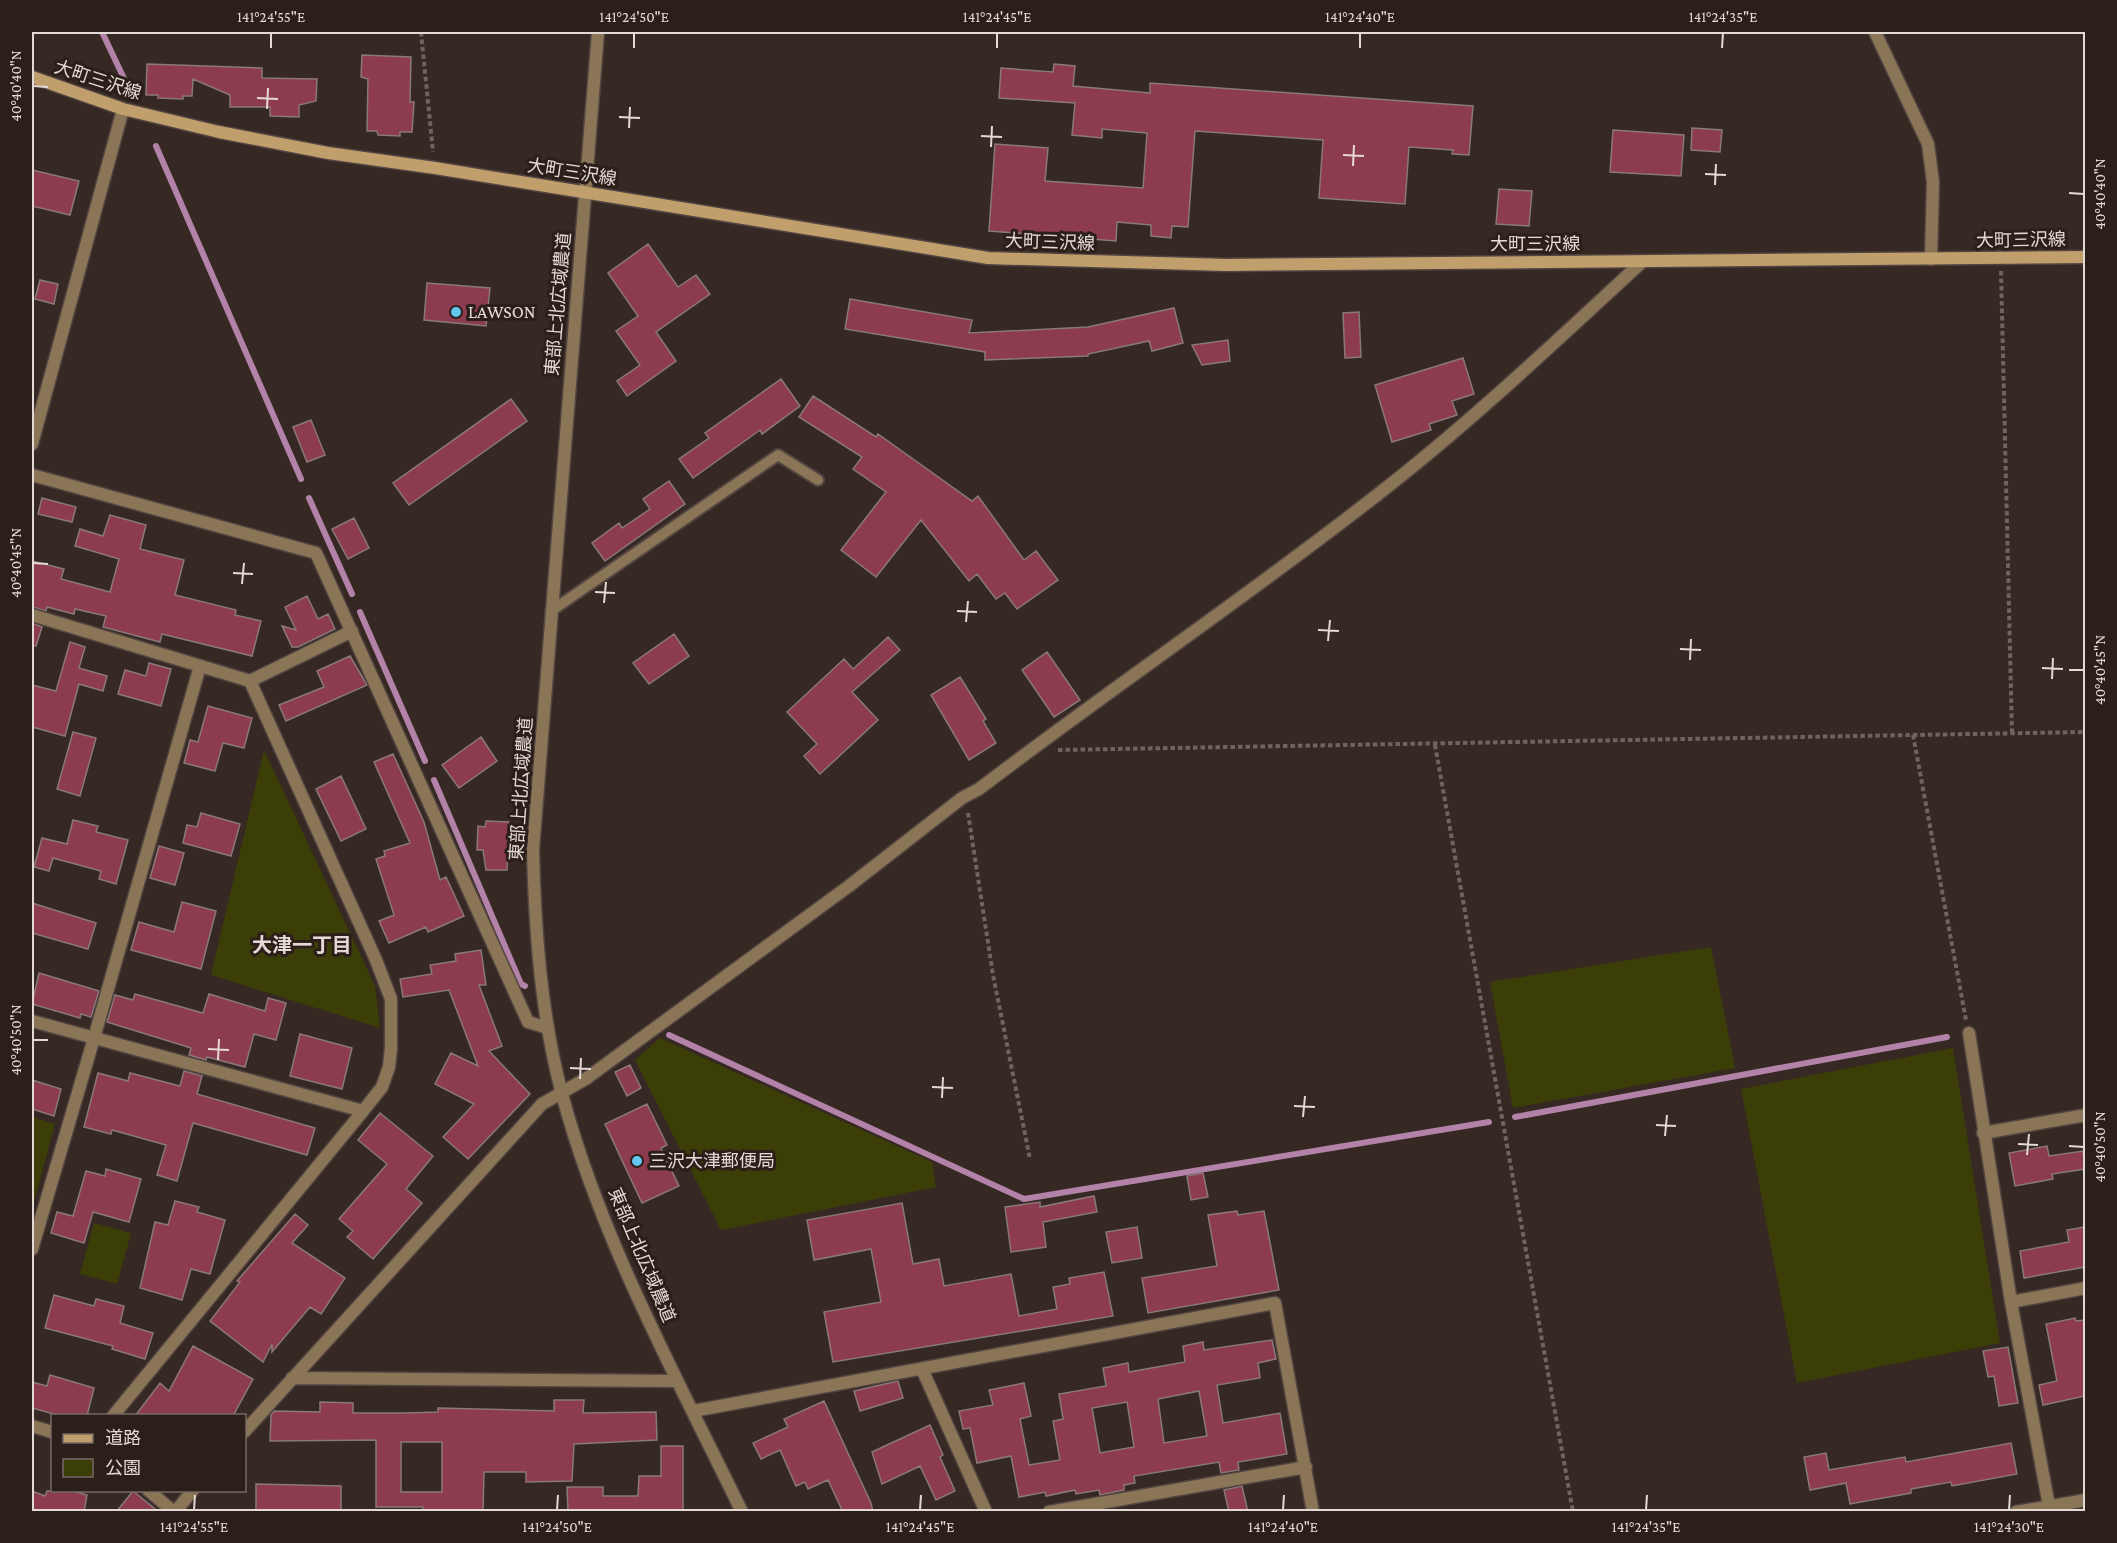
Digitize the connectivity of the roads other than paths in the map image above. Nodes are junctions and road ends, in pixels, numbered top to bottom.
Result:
1 (598, 32) edge
2 (1875, 32) edge
3 (32, 77) edge
4 (123, 109) junction
5 (585, 192) junction
6 (2085, 257) edge
7 (1931, 259) junction
8 (1643, 261) junction
9 (32, 444) edge
10 (32, 475) edge
11 (818, 480) dead end
12 (551, 611) junction
13 (32, 615) edge
14 (352, 631) junction
15 (200, 666) junction
16 (250, 681) junction
17 (32, 1021) edge
18 (548, 1028) junction
19 (1969, 1033) road end
20 (94, 1038) junction
21 (562, 1093) junction
22 (363, 1111) junction
23 (2085, 1115) edge
24 (1983, 1133) junction
25 (32, 1249) edge
26 (2085, 1288) edge
27 (2011, 1302) junction
28 (922, 1368) junction
29 (292, 1378) junction
30 (676, 1381) junction
31 (693, 1411) junction
32 (115, 1414) edge
33 (32, 1426) edge
34 (246, 1430) edge
35 (51, 1432) edge
36 (1306, 1467) junction
37 (149, 1492) edge
38 (192, 1492) edge
39 (2085, 1500) edge
40 (2049, 1506) junction
41 (174, 1512) edge
42 (742, 1512) edge
43 (986, 1512) edge
44 (1049, 1512) edge
45 (1314, 1512) edge
46 (2016, 1512) edge

1 - 5 street, 東部上北広域農道
2 - 7 street
3 - 4 main road, 大町三沢線
4 - 5 main road, 大町三沢線
4 - 9 street
5 - 8 main road, 大町三沢線
5 - 12 street, 東部上北広域農道
6 - 7 main road, 大町三沢線
7 - 8 main road, 大町三沢線
8 - 21 street
10 - 14 street
11 - 12 lane
12 - 18 street, 東部上北広域農道
13 - 15 street
14 - 16 street
14 - 18 street
15 - 16 street
15 - 20 street
16 - 22 street
17 - 20 street
18 - 21 street, 東部上北広域農道
19 - 24 street
20 - 22 street
20 - 25 street
21 - 29 street
21 - 30 street, 東部上北広域農道
22 - 32 street
23 - 24 street
24 - 27 street
26 - 27 street
27 - 40 street
28 - 31 street
28 - 36 street
28 - 43 street
29 - 30 street
29 - 34 street
30 - 31 street, 東部上北広域農道
31 - 42 street, 東部上北広域農道
33 - 35 street
36 - 44 street
36 - 45 street
37 - 41 street
38 - 41 street
39 - 40 street
40 - 46 street

